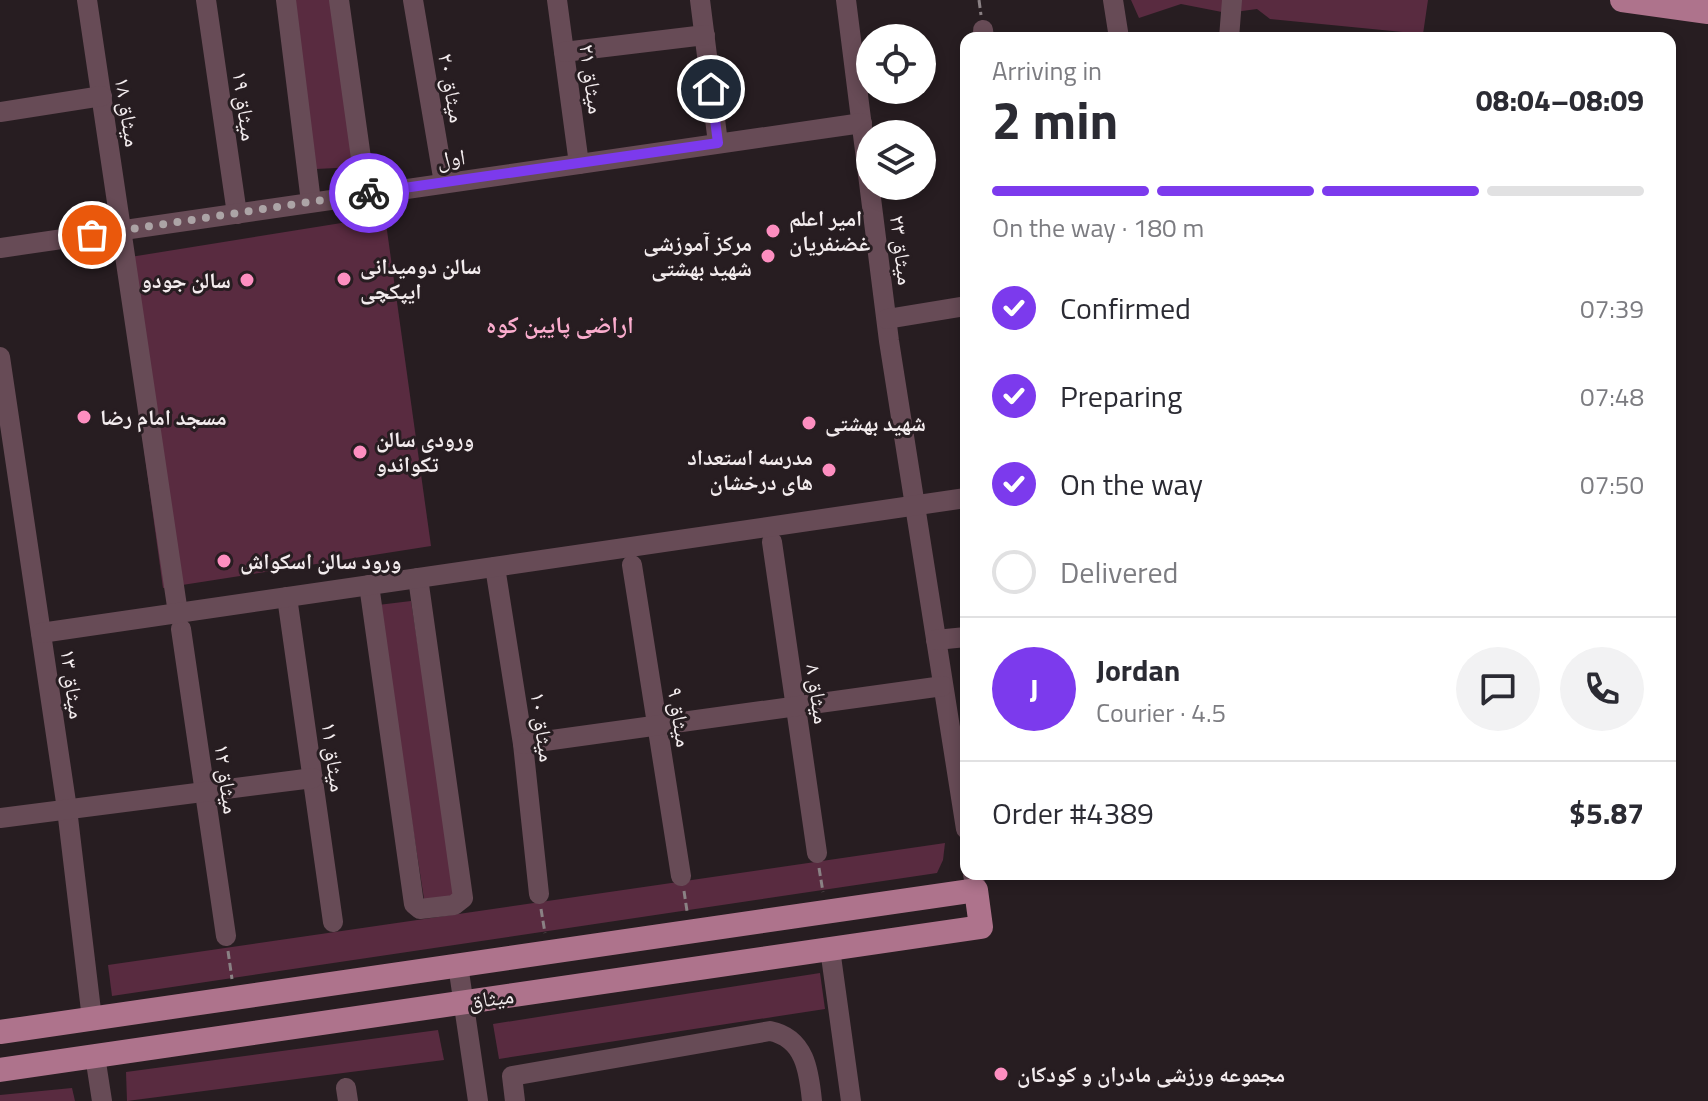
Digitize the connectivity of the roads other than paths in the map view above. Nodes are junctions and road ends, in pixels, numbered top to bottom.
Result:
1 (87, 0) edge
2 (286, 0) edge
3 (339, 0) edge
4 (413, 0) edge
5 (557, 0) edge
6 (700, 0) edge
7 (846, 0) edge
8 (1113, 0) edge
9 (1232, 0) edge
10 (1622, 0) edge
11 (206, 3) edge
12 (1708, 12) edge
13 (1118, 32) edge
14 (1229, 32) edge
15 (705, 35) junction
16 (564, 52) junction
17 (102, 96) junction
18 (0, 112) edge
19 (862, 120) edge
20 (856, 124) edge
21 (718, 143) junction
22 (579, 164) junction
23 (444, 183) junction
24 (366, 194) junction
25 (872, 200) edge
26 (311, 202) junction
27 (237, 214) junction
28 (122, 230) junction
29 (0, 248) edge
30 (960, 307) edge
31 (887, 319) junction
32 (0, 357) edge
33 (7, 456) edge
34 (960, 499) edge
35 (915, 506) junction
36 (772, 542) dead end
37 (632, 565) dead end
38 (495, 567) junction
39 (418, 578) junction
40 (369, 585) junction
41 (287, 597) junction
42 (179, 621) junction
43 (41, 633) junction
44 (960, 638) edge
45 (936, 640) junction
46 (943, 686) junction
47 (795, 705) junction
48 (657, 725) junction
49 (523, 744) junction
50 (313, 778) junction
51 (204, 791) junction
52 (960, 792) edge
53 (67, 809) junction
54 (0, 818) edge
55 (817, 853) road end
56 (681, 876) road end
57 (974, 882) edge
58 (539, 894) road end
59 (333, 922) dead end
60 (226, 936) road end
61 (830, 949) junction
62 (458, 965) junction
63 (464, 1002) junction
64 (92, 1019) junction
65 (0, 1032) edge
66 (95, 1056) junction
67 (0, 1070) edge
68 (102, 1101) edge
69 (478, 1101) edge
70 (515, 1101) edge
71 (812, 1101) edge
72 (851, 1101) edge

1 - 17 street, میثاق ۱۸
2 - 26 street
3 - 24 street
4 - 23 street, میثاق ۲۰
5 - 16 street, میثاق ۲۱
6 - 15 street
7 - 19 street, میثاق ۲۳
8 - 13 street
9 - 14 street
10 - 12 main road
11 - 27 street, میثاق ۱۹
15 - 16 street
15 - 21 street
16 - 22 street, میثاق ۲۱
17 - 18 street
17 - 28 street, میثاق ۱۸
20 - 21 street, اول
21 - 22 street, اول
22 - 23 street, اول
23 - 24 street, اول
24 - 26 street, اول
25 - 31 street, میثاق ۲۳
26 - 27 street, اول
27 - 28 street, اول
28 - 29 street, اول
28 - 42 street, میثاق ۱۸
30 - 31 street
31 - 35 street, میثاق ۲۳
32 - 33 street, میثاق ۱۳
33 - 43 street, میثاق ۱۳
34 - 35 street
35 - 38 street
35 - 45 street, میثاق ۲۳
36 - 47 street, میثاق ۸
37 - 48 street, میثاق ۹
38 - 39 street
38 - 49 street, میثاق ۱۰
39 - 40 street
39 - 40 street
40 - 41 street
41 - 42 street
41 - 50 street, میثاق ۱۱
42 - 43 street
42 - 51 street, میثاق ۱۲
43 - 53 street, میثاق ۱۳
44 - 45 street
45 - 46 street, میثاق ۲۳
46 - 47 street
46 - 52 street, میثاق ۲۳
47 - 48 street
47 - 55 street, میثاق ۸
48 - 49 street
48 - 56 street, میثاق ۹
49 - 58 street, میثاق ۱۰
50 - 51 street
50 - 59 street, میثاق ۱۱
51 - 53 street
51 - 60 street, میثاق ۱۲
53 - 54 street
53 - 64 street, میثاق ۱۳
57 - 61 main road, میثاق
57 - 62 main road, میثاق
61 - 63 main road, میثاق
61 - 72 street
62 - 63 street
62 - 64 main road, میثاق
63 - 66 main road, میثاق
63 - 69 street
64 - 65 main road, میثاق
64 - 66 main road
66 - 67 main road, میثاق
66 - 68 street
70 - 71 street

